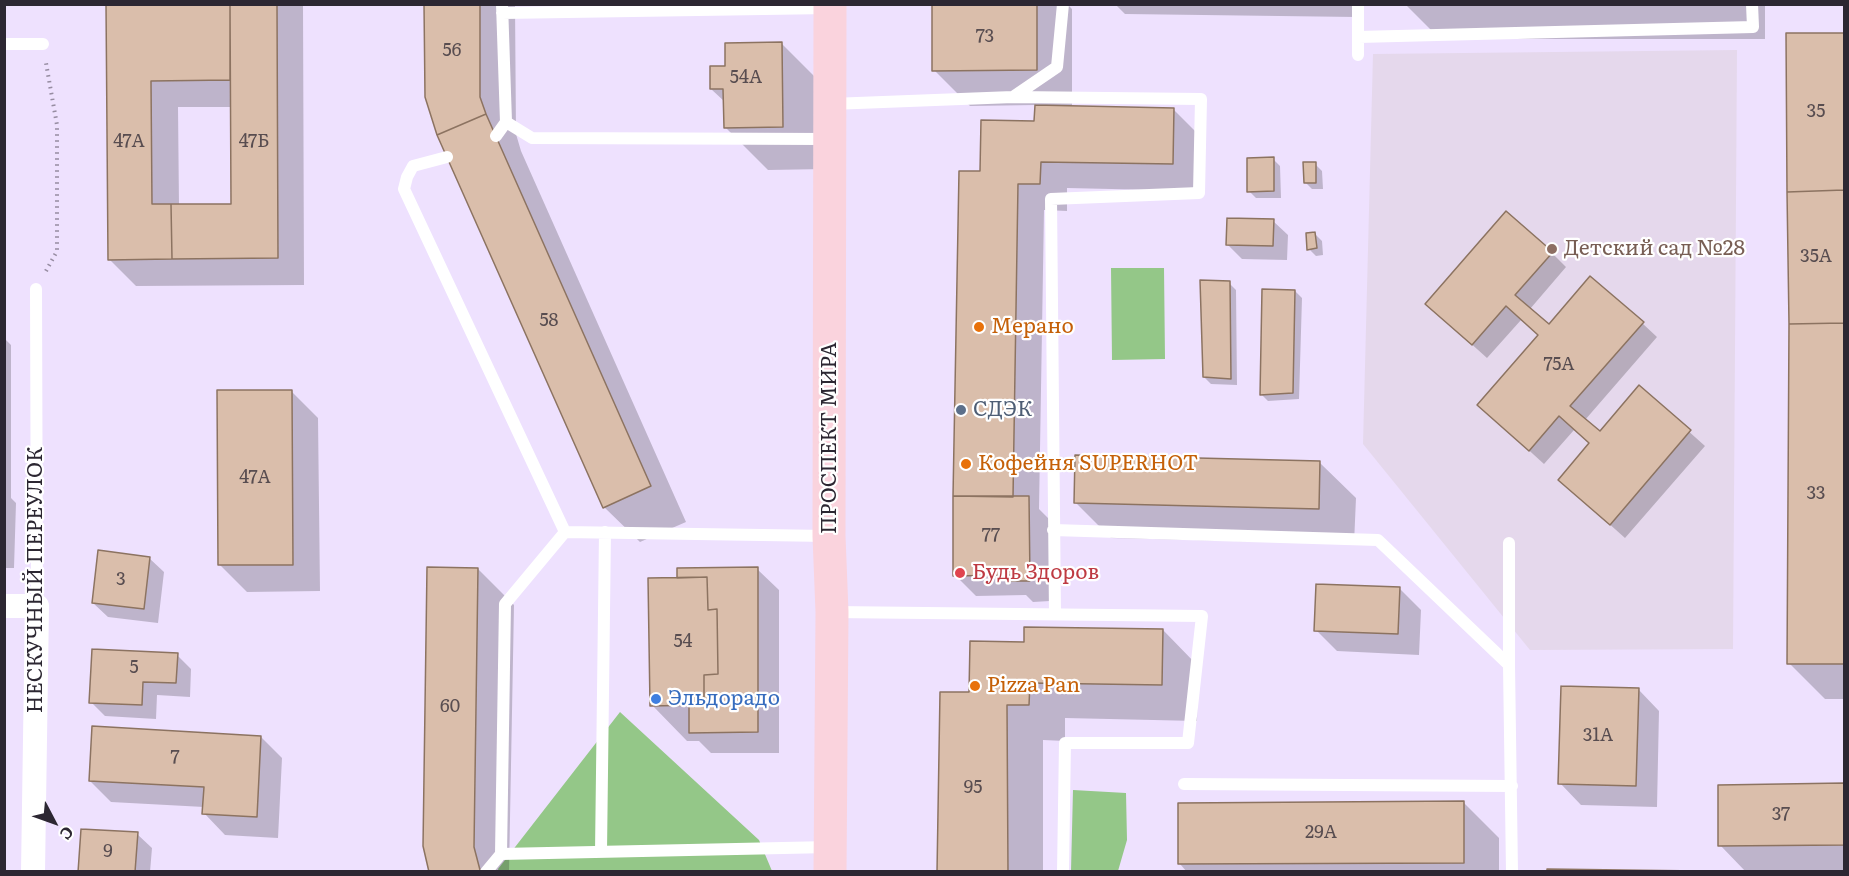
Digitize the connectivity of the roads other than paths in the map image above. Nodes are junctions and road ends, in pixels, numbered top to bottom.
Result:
1 (1063, 4) edge
2 (1358, 4) edge
3 (1752, 4) edge
4 (830, 6) edge
5 (602, 8) edge
6 (502, 9) edge
7 (1358, 37) junction
8 (4, 44) edge
9 (43, 44) road end
10 (1358, 55) dead end
11 (1013, 98) junction
12 (830, 104) junction
13 (506, 122) junction
14 (496, 136) dead end
15 (830, 139) junction
16 (447, 157) dead end
17 (36, 289) road end
18 (1053, 530) junction
19 (565, 532) junction
20 (605, 532) junction
21 (830, 536) junction
22 (1509, 543) dead end
23 (4, 606) edge
24 (37, 606) junction
25 (832, 612) junction
26 (1055, 614) junction
27 (1509, 665) junction
28 (1184, 784) dead end
29 (1512, 786) junction
30 (601, 852) junction
31 (501, 854) junction
32 (830, 859) edge
33 (33, 872) edge
34 (486, 872) edge
35 (1063, 872) edge
36 (1512, 872) edge

1 - 11 lane
2 - 7 lane
3 - 7 lane
4 - 5 lane
4 - 12 main road, ПРОСПЕКТ МИРА
5 - 6 lane
6 - 13 lane
7 - 10 lane
8 - 9 lane
11 - 12 lane
11 - 18 lane
12 - 15 main road, ПРОСПЕКТ МИРА
13 - 14 lane
13 - 15 lane
15 - 21 main road, ПРОСПЕКТ МИРА
16 - 19 lane
17 - 24 lane, НЕСКУЧНЫЙ ПЕРЕУЛОК
18 - 26 lane
18 - 27 lane
19 - 20 lane
19 - 31 lane
20 - 21 lane
20 - 30 lane
21 - 25 main road, ПРОСПЕКТ МИРА
22 - 27 lane
23 - 24 street
24 - 33 street, НЕСКУЧНЫЙ ПЕРЕУЛОК
25 - 26 lane
25 - 32 main road, ПРОСПЕКТ МИРА
26 - 35 lane
27 - 29 lane
28 - 29 lane
29 - 36 lane
30 - 31 lane
30 - 32 lane
31 - 34 lane

